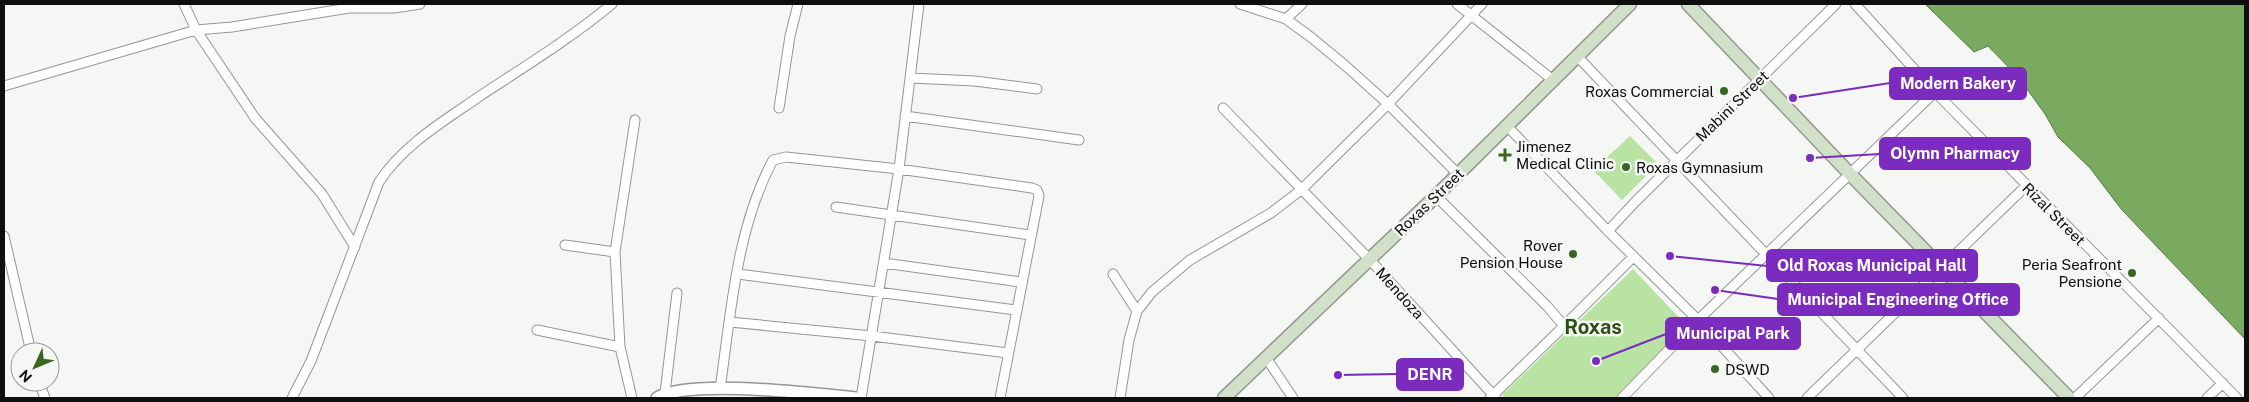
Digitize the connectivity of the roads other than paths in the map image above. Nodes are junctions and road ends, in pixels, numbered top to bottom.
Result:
1 (184, 4) edge
2 (420, 4) edge
3 (612, 4) edge
4 (798, 4) edge
5 (919, 4) edge
6 (1240, 4) edge
7 (1302, 4) edge
8 (1457, 4) edge
9 (1482, 4) edge
10 (1630, 4) edge
11 (1688, 4) edge
12 (1836, 4) edge
13 (1854, 4) edge
14 (1471, 15) junction
15 (1286, 19) junction
16 (196, 30) junction
17 (1577, 56) junction
18 (910, 78) junction
19 (1759, 79) junction
20 (1553, 80) junction
21 (4, 86) edge
22 (1037, 89) dead end
23 (1935, 92) junction
24 (1388, 104) junction
25 (779, 108) dead end
26 (1223, 108) dead end
27 (905, 116) junction
28 (635, 120) dead end
29 (1507, 126) junction
30 (1079, 140) dead end
31 (1675, 161) junction
32 (899, 169) junction
33 (1458, 174) junction
34 (1850, 174) junction
35 (2026, 186) junction
36 (1301, 190) junction
37 (1436, 196) junction
38 (836, 207) dead end
39 (892, 215) junction
40 (1608, 231) junction
41 (1030, 235) junction
42 (4, 237) edge
43 (564, 244) dead end
44 (355, 246) junction
45 (615, 252) junction
46 (1766, 256) junction
47 (1633, 257) junction
48 (1370, 260) junction
49 (884, 263) junction
50 (1942, 269) junction
51 (738, 274) junction
52 (1112, 274) dead end
53 (1021, 282) junction
54 (879, 291) junction
55 (677, 293) dead end
56 (1016, 310) junction
57 (1136, 311) junction
58 (2159, 318) junction
59 (1698, 320) junction
60 (730, 322) junction
61 (1564, 326) junction
62 (538, 330) dead end
63 (872, 336) junction
64 (29, 342) edge
65 (620, 347) junction
66 (1858, 350) junction
67 (1008, 353) junction
68 (1268, 359) junction
69 (2223, 383) junction
70 (720, 389) junction
71 (661, 396) edge
72 (1492, 397) edge
73 (292, 398) edge
74 (632, 398) edge
75 (856, 398) edge
76 (861, 398) edge
77 (1000, 398) edge
78 (1120, 398) edge
79 (1224, 398) edge
80 (1293, 398) edge
81 (1622, 398) edge
82 (1769, 398) edge
83 (1807, 398) edge
84 (1903, 398) edge
85 (2069, 398) edge
86 (2075, 398) edge
87 (2207, 398) edge
88 (2237, 398) edge

1 - 16 street
2 - 16 street
3 - 44 street
4 - 25 street
5 - 18 street
6 - 15 street
7 - 15 street
8 - 14 street
9 - 14 street
10 - 17 main road, Roxas Street
11 - 19 main road
12 - 19 street, Mabini Street
13 - 23 street, Rizal Street
14 - 20 street
14 - 24 street
15 - 24 street
16 - 21 street
16 - 44 street
17 - 20 main road, Roxas Street
17 - 31 street
18 - 22 street
18 - 27 street
19 - 31 street, Mabini Street
19 - 34 main road
20 - 29 main road, Roxas Street
23 - 34 street
23 - 35 street, Rizal Street
24 - 33 street
24 - 36 street
26 - 36 street, Mendoza
27 - 30 street
27 - 32 street
28 - 45 street
29 - 33 main road, Roxas Street
29 - 40 street
31 - 40 street, Mabini Street
31 - 46 street
32 - 39 street
32 - 41 street
32 - 51 street
33 - 37 main road, Roxas Street
34 - 46 street
34 - 50 main road
35 - 50 street
35 - 58 street, Rizal Street
36 - 48 street, Mendoza
36 - 57 street
37 - 48 main road, Roxas Street
37 - 61 street
38 - 39 street
39 - 41 street
39 - 49 street
40 - 47 street
41 - 53 street
42 - 64 street
43 - 45 street
44 - 73 street
45 - 65 street
46 - 59 street
46 - 66 street
47 - 59 street
47 - 61 street
48 - 68 main road, Roxas Street
48 - 72 street, Mendoza
49 - 53 street
49 - 54 street
50 - 66 street
50 - 85 main road
51 - 54 street
51 - 60 street
52 - 57 street
53 - 56 street
54 - 56 street
54 - 63 street
55 - 71 street
56 - 67 street
57 - 78 street
58 - 69 street, Rizal Street
58 - 86 street
59 - 81 street
59 - 82 street
60 - 63 street
60 - 70 street
61 - 72 street
62 - 65 street
63 - 67 street
63 - 76 street
65 - 74 street
66 - 83 street
66 - 84 street
67 - 77 street
68 - 79 main road, Roxas Street
68 - 80 street
69 - 87 street
69 - 88 street, Rizal Street
70 - 71 street
70 - 75 street

